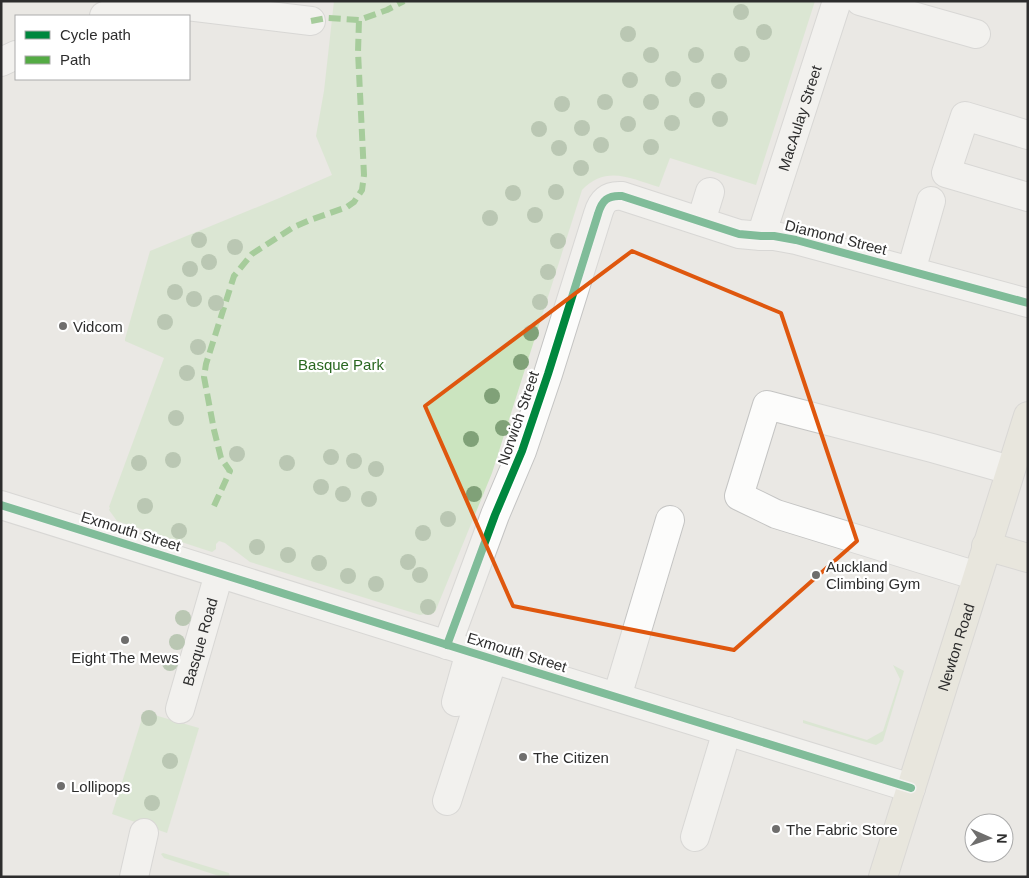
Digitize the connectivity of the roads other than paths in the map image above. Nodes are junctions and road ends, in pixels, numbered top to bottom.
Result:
1 (837, 1) edge
2 (860, 1) edge
3 (116, 9) edge
4 (937, 12) edge
5 (310, 21) dead end
6 (976, 34) dead end
7 (15, 55) edge
8 (1, 62) edge
9 (1028, 136) edge
10 (710, 192) dead end
11 (1028, 197) edge
12 (608, 198) joint
13 (931, 201) dead end
14 (701, 222) junction
15 (761, 236) junction
16 (911, 271) junction
17 (1028, 303) edge
18 (1028, 416) edge
19 (1010, 470) junction
20 (1, 505) edge
21 (670, 520) dead end
22 (986, 546) junction
23 (1028, 558) edge
24 (219, 574) junction
25 (977, 576) junction
26 (470, 652) junction
27 (617, 697) junction
28 (456, 702) dead end
29 (180, 709) dead end
30 (726, 731) junction
31 (911, 788) junction
32 (447, 801) dead end
33 (144, 833) dead end
34 (694, 837) dead end
35 (134, 877) edge
36 (151, 877) edge
37 (882, 877) edge

1 - 15 street, MacAulay Street
2 - 4 street
3 - 5 street
4 - 6 street
7 - 8 street
9 - 11 street
10 - 14 street
12 - 14 street, Diamond Street
12 - 26 street, Norwich Street
13 - 16 street
14 - 15 street, Diamond Street
15 - 16 street, Diamond Street
16 - 17 street, Diamond Street
18 - 19 main road, Newton Road
19 - 22 main road, Newton Road
19 - 25 street
20 - 24 street, Exmouth Street
21 - 27 street
22 - 23 main road
22 - 25 main road, Newton Road
24 - 26 street, Exmouth Street
24 - 29 street, Basque Road
25 - 31 main road, Newton Road
26 - 27 street, Exmouth Street
26 - 28 street
26 - 32 street
27 - 30 street, Exmouth Street
30 - 31 street, Exmouth Street
30 - 34 street
31 - 37 main road, Newton Road
33 - 35 street
35 - 36 street

